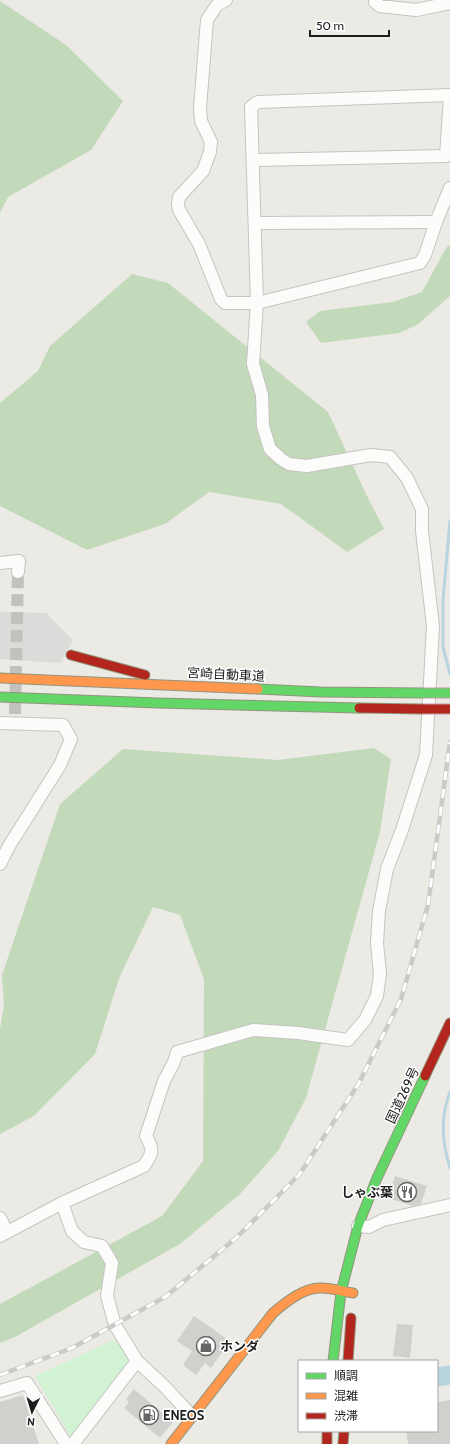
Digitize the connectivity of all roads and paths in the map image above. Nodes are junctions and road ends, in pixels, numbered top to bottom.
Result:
1 (226, 0) edge
2 (373, 2) edge
3 (450, 3) edge
4 (450, 96) edge
5 (253, 160) junction
6 (450, 188) edge
7 (436, 222) junction
8 (256, 223) junction
9 (257, 303) junction
10 (0, 563) edge
11 (18, 572) tunnel mouth
12 (71, 655) dead end
13 (0, 678) edge
14 (182, 685) junction
15 (450, 694) edge
16 (0, 697) edge
17 (450, 709) edge
18 (0, 723) edge
19 (0, 864) edge
20 (450, 1023) edge
21 (62, 1203) junction
22 (450, 1205) edge
23 (0, 1218) edge
24 (364, 1229) junction
25 (3, 1234) edge
26 (341, 1292) junction
27 (333, 1360) edge
28 (348, 1360) edge
29 (137, 1361) junction
30 (0, 1390) edge
31 (192, 1416) junction
32 (327, 1432) edge
33 (344, 1432) edge
34 (66, 1444) edge
35 (73, 1444) edge
36 (171, 1444) edge
37 (327, 1444) edge
38 (343, 1444) edge

1 - 9 street
2 - 3 street
4 - 5 street
4 - 5 street
5 - 8 street
6 - 7 street
7 - 8 street
7 - 9 street
8 - 9 street
9 - 21 street
10 - 11 street
12 - 14 main road
13 - 14 main road, 宮崎自動車道
14 - 15 main road, 宮崎自動車道, bridge
16 - 17 main road, bridge
18 - 19 street
20 - 24 main road, 国道269号
21 - 25 street
21 - 29 street
22 - 24 street
23 - 25 street
24 - 26 main road, 国道269号
26 - 27 main road, 国道269号
26 - 28 main road
26 - 31 main road
29 - 31 street
29 - 35 street
30 - 34 street
31 - 36 main road
32 - 37 main road
33 - 38 main road

